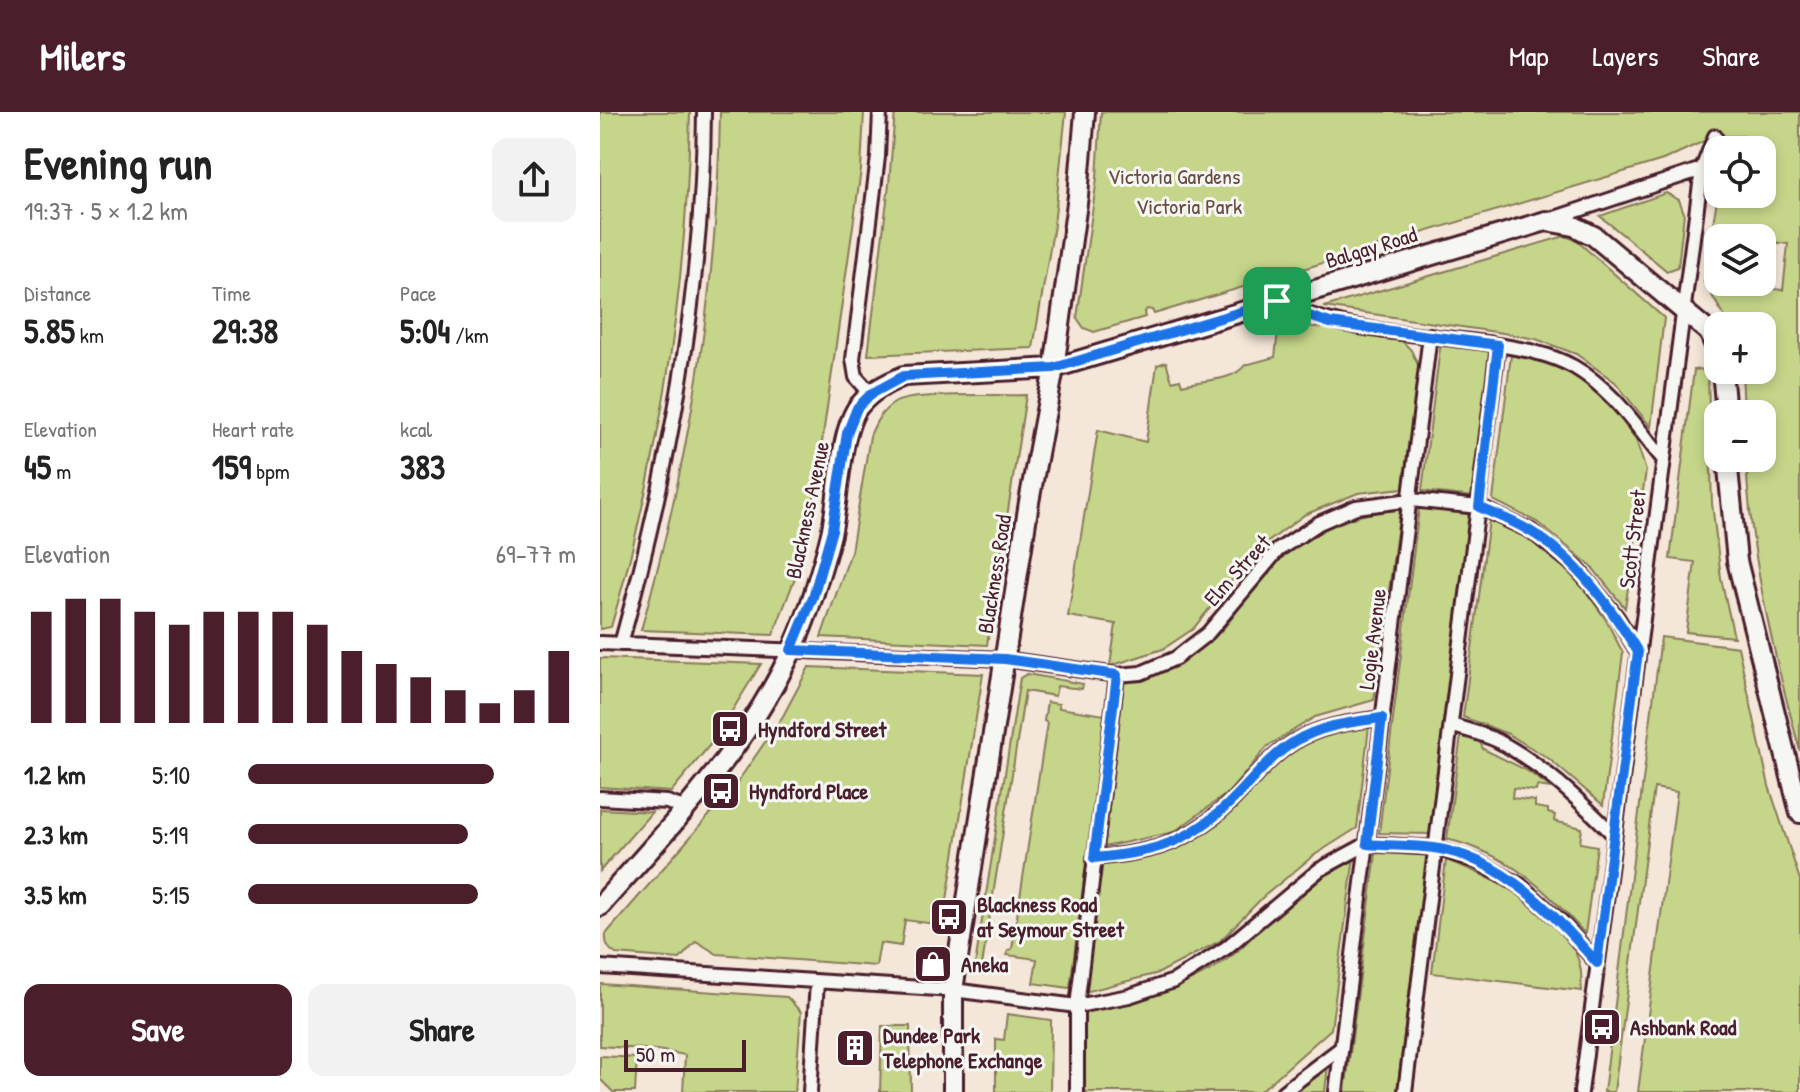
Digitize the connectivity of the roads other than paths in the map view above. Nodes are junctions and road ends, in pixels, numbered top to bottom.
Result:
1 (704, 112) edge
2 (880, 112) edge
3 (1085, 112) edge
4 (1704, 164) edge
5 (1702, 169) junction
6 (1546, 221) junction
7 (1277, 301) junction
8 (1685, 310) junction
9 (1704, 327) edge
10 (1430, 335) junction
11 (1498, 345) junction
12 (1054, 368) junction
13 (871, 394) junction
14 (1663, 459) junction
15 (1728, 472) edge
16 (1411, 500) junction
17 (1479, 507) junction
18 (600, 643) edge
19 (621, 644) junction
20 (791, 650) junction
21 (1638, 652) junction
22 (1005, 659) junction
23 (1117, 675) junction
24 (1382, 718) junction
25 (1451, 725) junction
26 (600, 798) edge
27 (686, 809) junction
28 (1800, 813) edge
29 (1614, 835) junction
30 (1367, 844) junction
31 (1436, 848) junction
32 (1094, 858) junction
33 (600, 906) edge
34 (1597, 963) junction
35 (600, 967) edge
36 (817, 982) junction
37 (953, 990) junction
38 (1077, 1006) junction
39 (1341, 1048) junction
40 (810, 1092) edge
41 (953, 1092) edge
42 (1077, 1092) edge
43 (1283, 1092) edge
44 (1336, 1092) edge
45 (1405, 1092) edge
46 (1581, 1092) edge

1 - 19 street
2 - 13 street
3 - 12 street, Blackness Road
4 - 5 street, Scott Street
5 - 6 street, Balgay Road
5 - 8 street, Scott Street
6 - 7 street, Balgay Road
6 - 8 street
7 - 10 street
7 - 12 street, Balgay Road
8 - 9 street
8 - 14 street, Scott Street
10 - 11 street
10 - 16 street, Logie Avenue
11 - 14 street
11 - 17 street
12 - 13 street, Blackness Avenue
12 - 22 street, Blackness Road
13 - 20 street, Blackness Avenue
14 - 21 street, Scott Street
15 - 28 street
16 - 17 street, Elm Street
16 - 23 street, Elm Street
16 - 24 street, Logie Avenue
17 - 21 street, Elm Street
17 - 25 street
18 - 19 street
19 - 20 street
20 - 22 street
20 - 27 street, Blackness Avenue
21 - 29 street, Scott Street
22 - 23 street, Elm Street
22 - 37 street, Blackness Road
23 - 32 street
24 - 30 street, Logie Avenue
24 - 32 street
25 - 29 street
25 - 31 street
26 - 27 street
27 - 33 street, Blackness Avenue
29 - 34 street, Scott Street
30 - 31 street
30 - 38 street
30 - 39 street, Logie Avenue
31 - 34 street
31 - 45 street
32 - 38 street
34 - 46 street, Scott Street
35 - 36 street
36 - 37 street
36 - 40 street
37 - 38 street
37 - 41 street, Blackness Road
38 - 42 street
39 - 43 street
39 - 44 street, Logie Avenue

